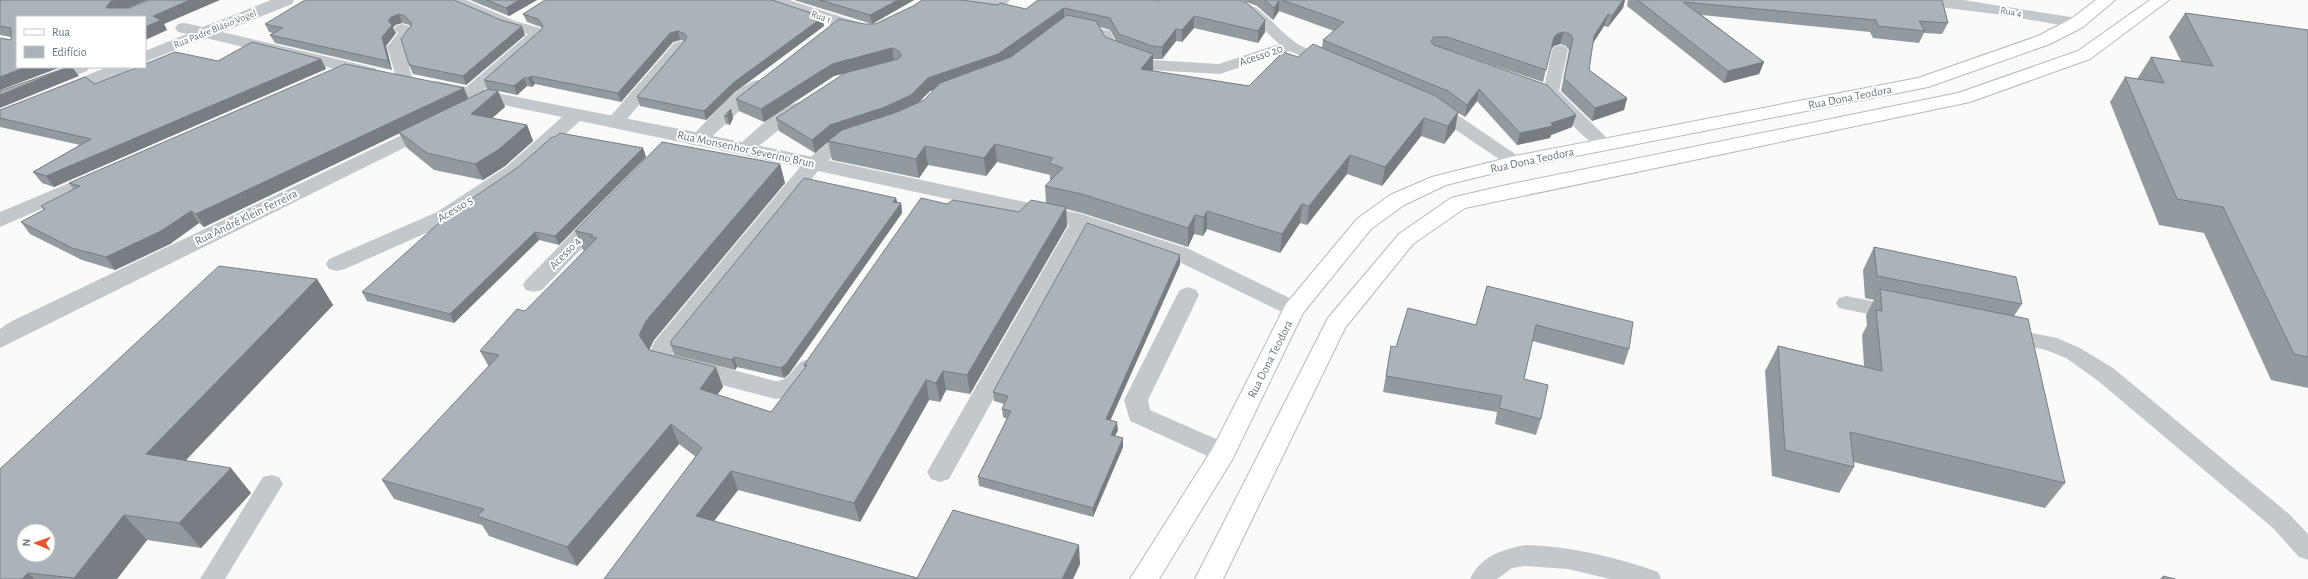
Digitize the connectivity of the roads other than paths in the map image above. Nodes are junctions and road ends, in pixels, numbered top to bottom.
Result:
1 (254, 0) edge
2 (286, 0) edge
3 (453, 0) edge
4 (772, 0) edge
5 (965, 0) edge
6 (1002, 0) edge
7 (1221, 0) edge
8 (1922, 0) edge
9 (2107, 0) edge
10 (2161, 0) edge
11 (1946, 2) edge
12 (530, 12) edge
13 (510, 24) junction
14 (2077, 24) junction
15 (1062, 27) edge
16 (184, 28) junction
17 (402, 29) dead end
18 (874, 29) edge
19 (204, 33) junction
20 (146, 43) edge
21 (680, 46) edge
22 (1290, 46) junction
23 (1560, 50) dead end
24 (146, 57) edge
25 (78, 68) edge
26 (120, 68) edge
27 (349, 68) junction
28 (1347, 70) edge
29 (773, 74) edge
30 (405, 80) junction
31 (320, 81) edge
32 (493, 97) joint
33 (0, 98) edge
34 (810, 100) edge
35 (1418, 100) edge
36 (461, 107) junction
37 (22, 108) edge
38 (576, 114) junction
39 (615, 122) junction
40 (867, 134) edge
41 (689, 137) junction
42 (1605, 145) junction
43 (743, 150) junction
44 (664, 152) edge
45 (1515, 162) junction
46 (814, 164) junction
47 (116, 169) edge
48 (932, 189) junction
49 (615, 202) edge
50 (919, 208) edge
51 (0, 220) edge
52 (1082, 221) junction
53 (337, 264) dead end
54 (534, 285) dead end
55 (1188, 295) dead end
56 (1846, 303) dead end
57 (1294, 309) junction
58 (1917, 317) edge
59 (1987, 331) edge
60 (0, 340) edge
61 (821, 349) edge
62 (1223, 453) junction
63 (940, 472) dead end
64 (271, 484) dead end
65 (2308, 550) edge
66 (212, 579) edge
67 (1144, 579) edge
68 (1209, 579) edge
69 (1482, 579) edge
70 (1649, 579) edge

1 - 16 street, Rua Padre Blásio Vogel
2 - 19 street, Rua Padre Blásio Vogel
3 - 13 lane
4 - 18 street, Rua 1
5 - 6 lane
7 - 22 lane
8 - 11 street, Rua 4
9 - 14 main road, Rua Dona Teodora
10 - 68 main road, Rua Dona Teodora
11 - 14 street, Rua 4
12 - 13 lane
13 - 36 lane
14 - 42 main road, Rua Dona Teodora
15 - 22 lane, Acesso 20
16 - 19 street
16 - 20 street, Rua Padre Blásio Vogel
17 - 30 lane
19 - 24 street, Rua Padre Blásio Vogel
19 - 27 street
21 - 39 lane
22 - 28 lane, Acesso 20
23 - 42 lane
25 - 33 street
26 - 37 street
27 - 30 street
27 - 31 street
29 - 41 lane
30 - 36 street
32 - 36 street, Rua André Klein Ferreira
32 - 38 street, Rua Monsenhor Severino Brun
34 - 43 lane
35 - 45 lane
36 - 60 street, Rua André Klein Ferreira
38 - 39 street, Rua Monsenhor Severino Brun
38 - 53 street, Acesso 5
39 - 41 street, Rua Monsenhor Severino Brun
40 - 46 lane
41 - 43 street, Rua Monsenhor Severino Brun
41 - 44 street
42 - 45 main road, Rua Dona Teodora
43 - 46 street, Rua Monsenhor Severino Brun
45 - 57 main road, Rua Dona Teodora
46 - 48 street, Rua Monsenhor Severino Brun
46 - 61 street
47 - 51 street
48 - 50 street
48 - 52 street, Rua Monsenhor Severino Brun
49 - 54 street, Acesso 4
52 - 57 street, Rua Monsenhor Severino Brun
52 - 63 street
55 - 62 street
56 - 58 lane
57 - 62 main road, Rua Dona Teodora
59 - 65 lane
62 - 67 main road, Rua Dona Teodora
64 - 66 lane
69 - 70 lane

